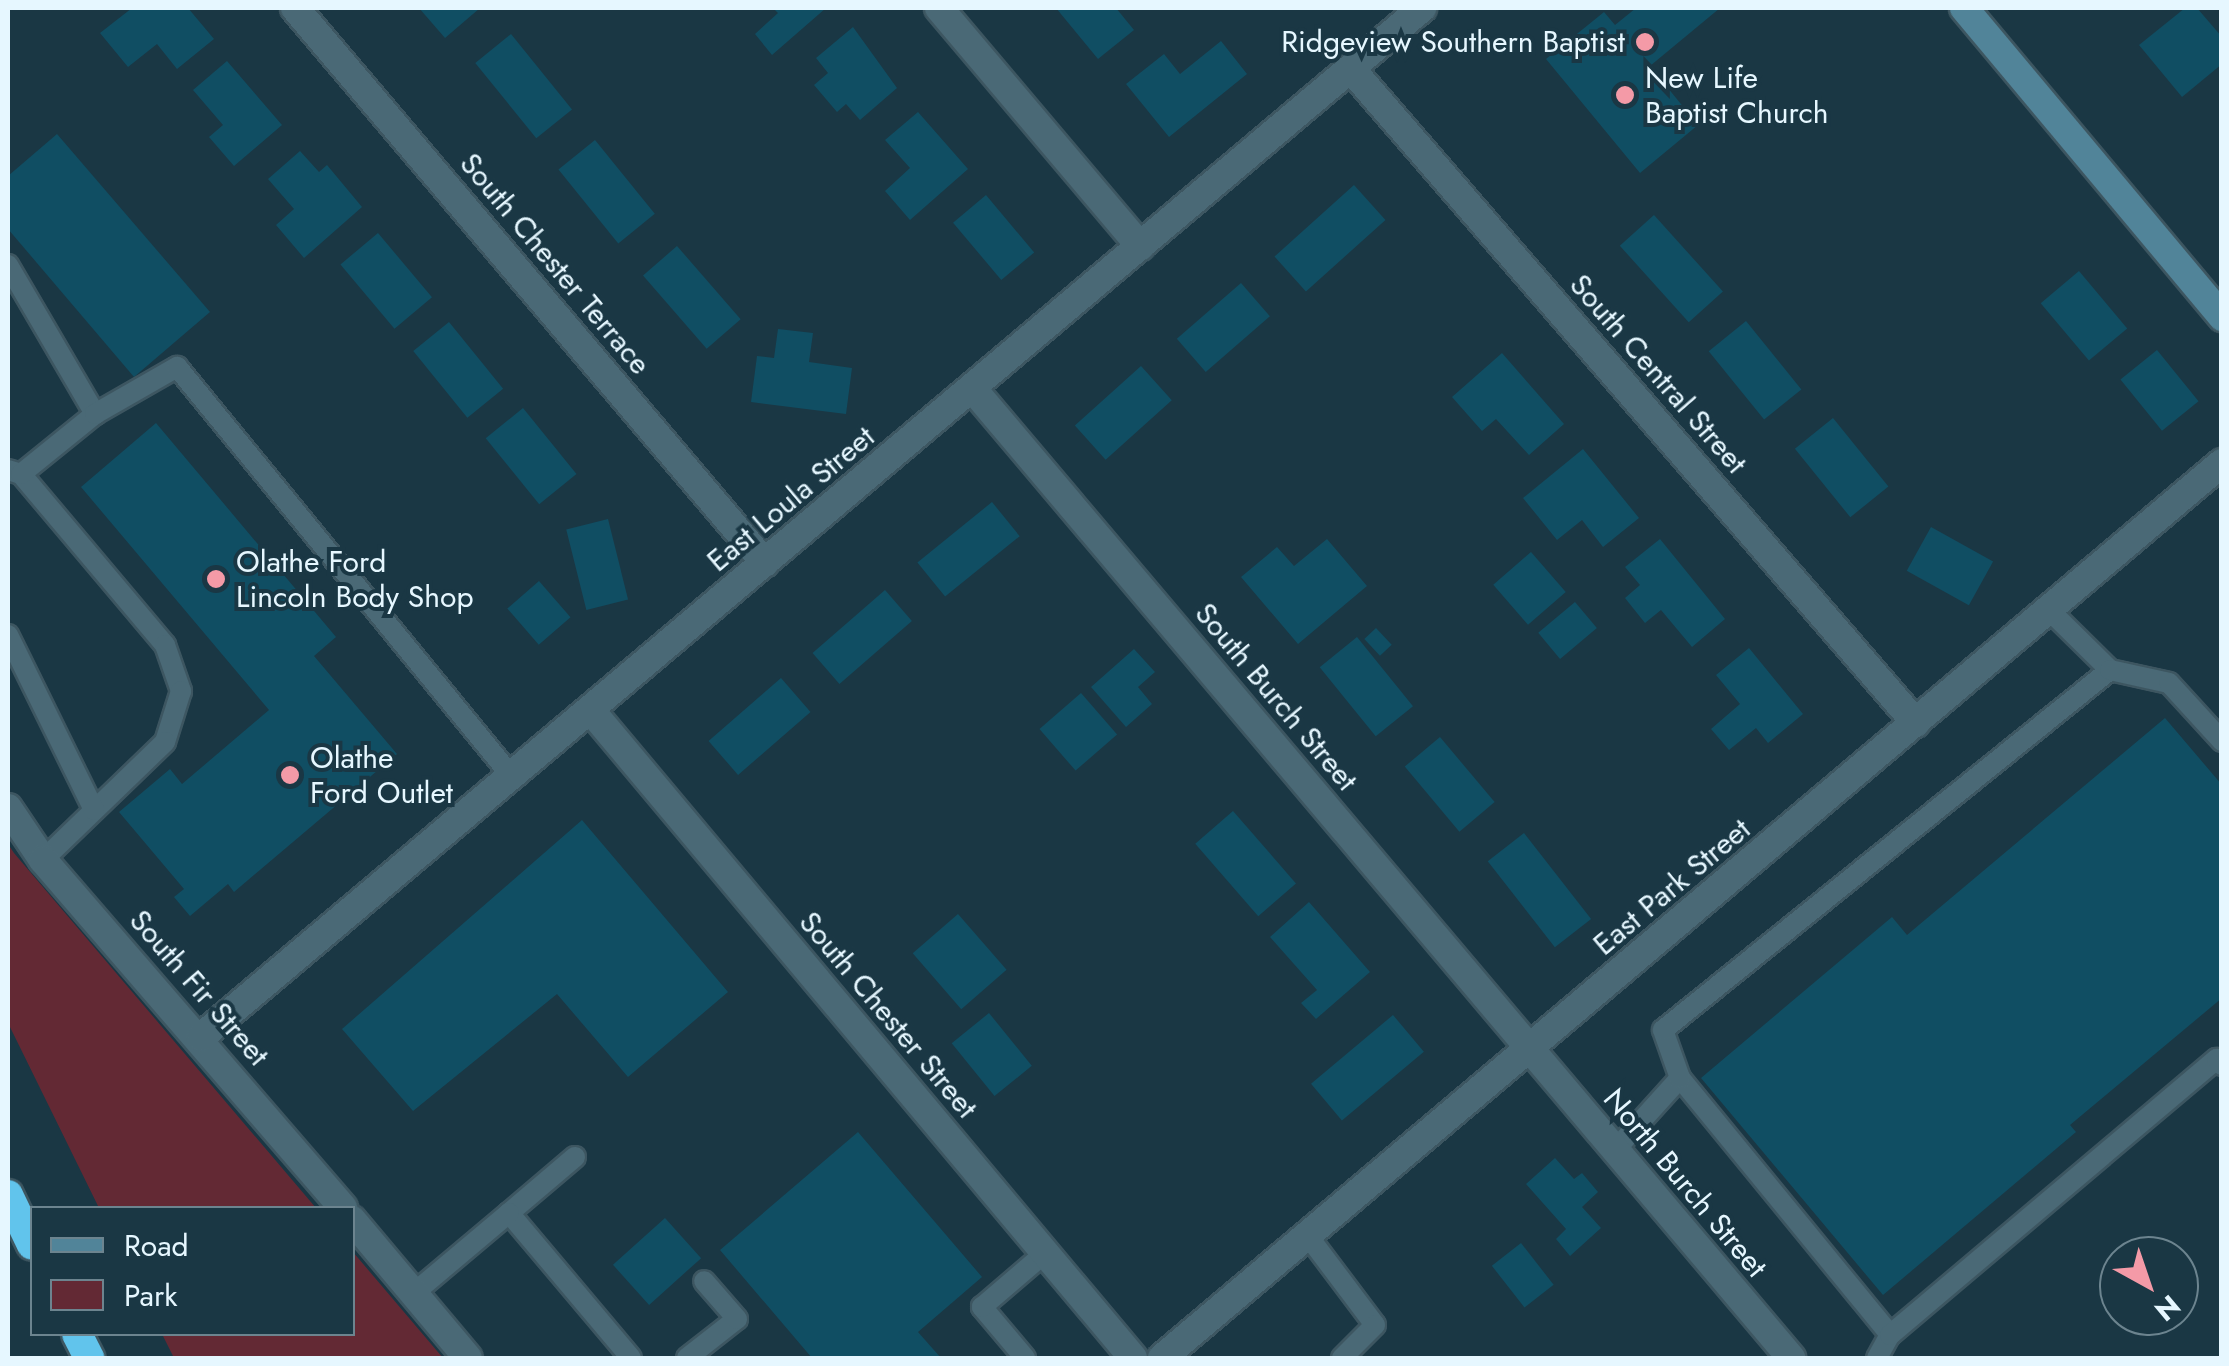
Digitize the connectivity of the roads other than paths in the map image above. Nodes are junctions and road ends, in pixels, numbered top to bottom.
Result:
1 (295, 8) edge
2 (939, 8) edge
3 (1422, 8) edge
4 (1964, 8) edge
5 (1351, 69) junction
6 (1140, 246) junction
7 (8, 265) edge
8 (2222, 317) edge
9 (972, 388) junction
10 (95, 414) junction
11 (2222, 463) edge
12 (14, 472) edge
13 (764, 564) junction
14 (2049, 610) junction
15 (8, 635) edge
16 (2110, 670) junction
17 (593, 713) junction
18 (1916, 722) junction
19 (2222, 741) edge
20 (514, 779) junction
21 (8, 808) edge
22 (94, 810) junction
23 (43, 860) junction
24 (201, 1037) junction
25 (1530, 1048) junction
26 (2222, 1065) edge
27 (1680, 1078) junction
28 (1615, 1150) junction
29 (576, 1158) dead end
30 (8, 1194) edge
31 (341, 1206) edge
32 (509, 1213) junction
33 (355, 1224) edge
34 (1308, 1236) junction
35 (30, 1241) edge
36 (1045, 1253) junction
37 (704, 1282) dead end
38 (414, 1293) junction
39 (1890, 1335) junction
40 (77, 1336) edge
41 (89, 1358) edge
42 (468, 1358) edge
43 (631, 1358) edge
44 (687, 1358) edge
45 (1025, 1358) edge
46 (1133, 1358) edge
47 (1162, 1358) edge
48 (1342, 1358) edge
49 (1791, 1358) edge
50 (1876, 1358) edge

1 - 13 street, South Chester Terrace
2 - 6 street
3 - 5 street, East Loula Street
4 - 8 main road
5 - 6 street, East Loula Street
5 - 18 street, South Central Street
6 - 9 street, East Loula Street
7 - 10 lane
9 - 13 street, East Loula Street
9 - 25 street, South Burch Street
10 - 12 lane
10 - 20 lane
11 - 14 street, East Park Street
12 - 22 lane
13 - 17 street, East Loula Street
14 - 16 lane
14 - 18 street, East Park Street
15 - 22 lane
16 - 19 lane
16 - 27 lane
17 - 20 street, East Loula Street
17 - 36 street, South Chester Street
18 - 25 street, East Park Street
20 - 24 street, East Loula Street
21 - 23 street, South Fir Street
22 - 23 lane
23 - 24 street, South Fir Street
24 - 31 street, South Fir Street
25 - 28 street, North Burch Street
25 - 34 street, East Park Street
26 - 39 lane
27 - 28 lane
27 - 39 lane
28 - 49 street, North Burch Street
29 - 32 lane
30 - 35 highway
32 - 38 lane
32 - 43 lane
33 - 38 street
34 - 47 street, East Park Street
34 - 48 lane
36 - 45 lane
36 - 46 street, South Chester Street
37 - 44 lane
38 - 42 street
39 - 50 lane
40 - 41 highway

